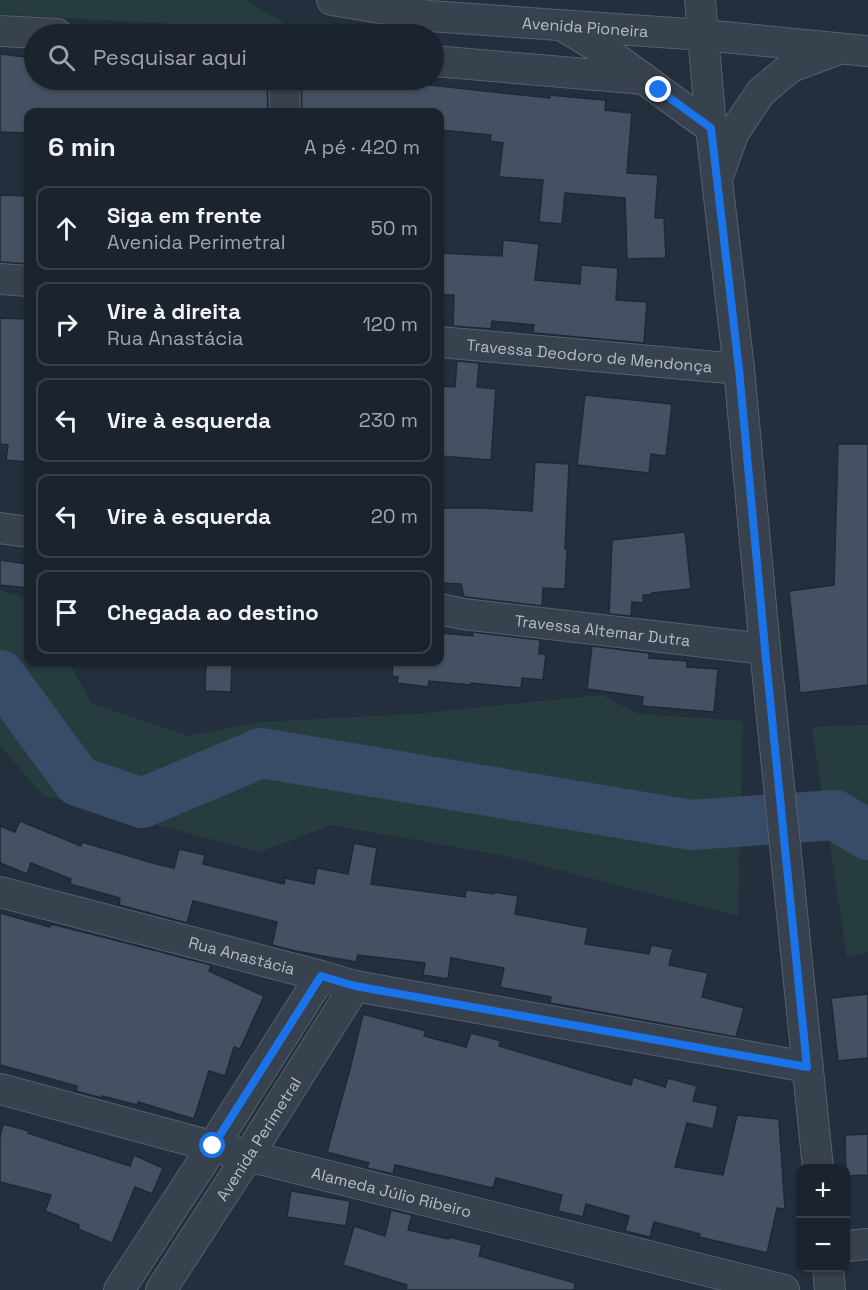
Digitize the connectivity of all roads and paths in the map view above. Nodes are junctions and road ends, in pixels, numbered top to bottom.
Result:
1 (332, 0) edge
2 (700, 0) edge
3 (428, 8) edge
4 (563, 26) junction
5 (0, 31) edge
6 (24, 32) edge
7 (703, 35) junction
8 (854, 50) edge
9 (444, 62) edge
10 (644, 79) junction
11 (284, 90) edge
12 (285, 108) edge
13 (711, 128) junction
14 (717, 178) junction
15 (0, 279) edge
16 (24, 281) edge
17 (444, 342) edge
18 (739, 369) junction
19 (0, 528) edge
20 (24, 531) edge
21 (444, 610) edge
22 (765, 649) junction
23 (0, 892) edge
24 (321, 976) junction
25 (355, 986) junction
26 (807, 1067) junction
27 (0, 1089) edge
28 (213, 1146) junction
29 (248, 1156) junction
30 (818, 1164) edge
31 (868, 1244) edge
32 (850, 1246) edge
33 (828, 1272) edge
34 (119, 1290) edge
35 (161, 1290) edge
36 (784, 1290) edge
37 (830, 1290) edge

1 - 3 street, Avenida Pioneira
2 - 7 street
3 - 4 street, Avenida Pioneira
4 - 7 street, Avenida Pioneira
4 - 10 street
5 - 6 street
7 - 8 street, Avenida Pioneira
7 - 13 street
8 - 14 street
9 - 10 street
10 - 13 street
11 - 12 street
13 - 14 street
14 - 18 street
15 - 16 street
17 - 18 street, Travessa Deodoro de Mendonça
18 - 22 street
19 - 20 street
21 - 22 street, Travessa Altemar Dutra
22 - 26 street
23 - 24 street, Rua Anastácia
24 - 25 street, Rua Anastácia
24 - 28 street, Avenida Perimetral
25 - 26 street, Rua Anastácia
25 - 29 street, Avenida Perimetral
26 - 30 street
27 - 28 street, Alameda Júlio Ribeiro
28 - 29 street, Alameda Júlio Ribeiro
28 - 34 street, Avenida Perimetral
29 - 35 street, Avenida Perimetral
29 - 36 street, Alameda Júlio Ribeiro
31 - 32 street
33 - 37 street

